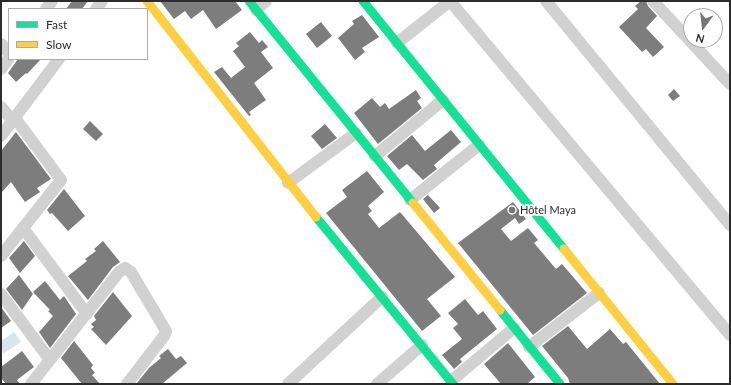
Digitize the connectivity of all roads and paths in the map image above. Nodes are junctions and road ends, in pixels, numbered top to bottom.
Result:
1 (147, 1) edge
2 (266, 1) edge
3 (363, 1) edge
4 (450, 1) edge
5 (546, 1) edge
6 (653, 1) edge
7 (252, 5) edge
8 (397, 43) junction
9 (1, 44) edge
10 (8, 52) edge
11 (8, 59) edge
12 (58, 60) edge
13 (1, 69) edge
14 (730, 84) edge
15 (443, 100) junction
16 (1, 107) edge
17 (14, 119) junction
18 (356, 133) junction
19 (1, 136) edge
20 (479, 145) junction
21 (375, 156) junction
22 (288, 183) junction
23 (410, 200) junction
24 (730, 225) edge
25 (23, 228) junction
26 (1, 256) edge
27 (600, 293) junction
28 (1, 294) edge
29 (382, 297) junction
30 (87, 314) junction
31 (514, 328) junction
32 (730, 335) edge
33 (422, 345) junction
34 (530, 347) junction
35 (50, 360) junction
36 (293, 382) edge
37 (452, 382) edge
38 (32, 384) edge
39 (127, 384) edge
40 (377, 384) edge
41 (560, 384) edge
42 (673, 384) edge

1 - 22 street
2 - 7 street
3 - 8 street
4 - 8 street
4 - 32 street
5 - 24 street
6 - 14 street
7 - 18 street
8 - 15 street
9 - 10 street
11 - 13 street
12 - 17 street
15 - 20 street
15 - 21 street
16 - 17 street
17 - 19 street
17 - 25 street
18 - 21 street
18 - 22 street
20 - 23 street
20 - 27 street
21 - 23 street
22 - 29 street
23 - 31 street
25 - 26 street
25 - 30 street
27 - 34 street
27 - 42 street
28 - 35 street
29 - 33 street
29 - 36 street
30 - 35 street
30 - 39 street
31 - 34 street
31 - 37 street
33 - 37 street
33 - 40 street
34 - 41 street
35 - 38 street

